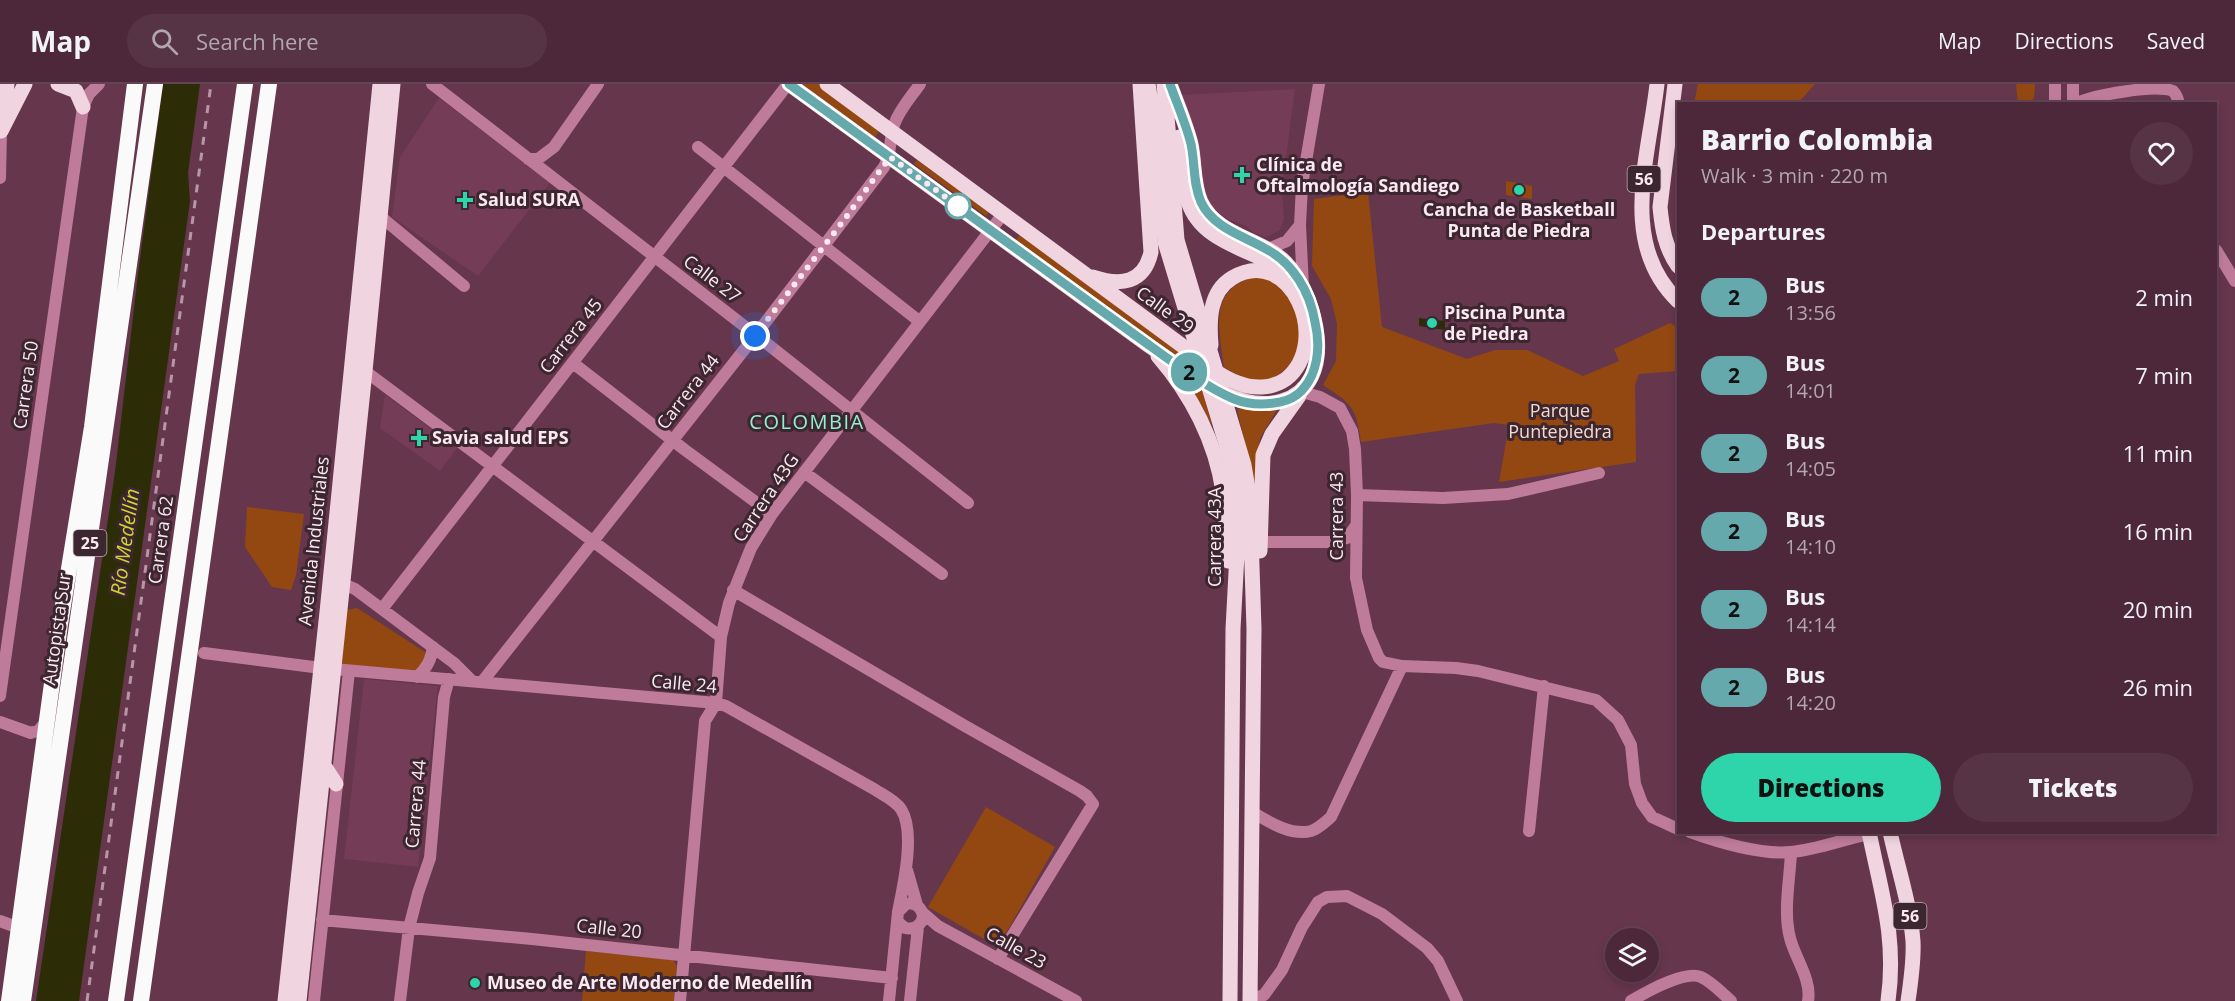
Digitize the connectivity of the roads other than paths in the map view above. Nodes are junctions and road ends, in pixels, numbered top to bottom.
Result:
1 (7, 84) edge
2 (25, 84) edge
3 (58, 84) edge
4 (99, 84) edge
5 (135, 84) edge
6 (154, 84) edge
7 (245, 84) edge
8 (269, 84) edge
9 (380, 84) edge
10 (393, 84) edge
11 (432, 84) edge
12 (598, 84) edge
13 (789, 84) edge
14 (827, 84) edge
15 (920, 84) edge
16 (1140, 84) edge
17 (1148, 84) edge
18 (1167, 84) edge
19 (1319, 84) edge
20 (1657, 84) edge
21 (1675, 84) edge
22 (2055, 84) edge
23 (2073, 84) edge
24 (2055, 102) edge
25 (2074, 102) edge
26 (2079, 102) edge
27 (2178, 102) edge
28 (83, 107) junction
29 (0, 133) edge
30 (892, 133) junction
31 (698, 147) dead end
32 (890, 157) junction
33 (528, 159) junction
34 (724, 167) junction
35 (0, 178) edge
36 (1003, 214) junction
37 (380, 216) junction
38 (1300, 225) junction
39 (991, 231) junction
40 (825, 246) junction
41 (1268, 249) junction
42 (2217, 252) edge
43 (654, 257) junction
44 (220, 258) junction
45 (1677, 264) edge
46 (1085, 275) junction
47 (2235, 281) edge
48 (464, 286) dead end
49 (1304, 288) junction
50 (1677, 300) edge
51 (123, 310) junction
52 (919, 321) junction
53 (755, 336) junction
54 (1148, 345) junction
55 (1213, 360) junction
56 (573, 363) junction
57 (365, 371) junction
58 (1302, 392) junction
59 (224, 409) junction
60 (852, 411) junction
61 (92, 427) junction
62 (673, 440) junction
63 (492, 466) junction
64 (804, 472) junction
65 (1599, 472) dead end
66 (1357, 495) junction
67 (968, 503) dead end
68 (772, 514) junction
69 (1355, 527) junction
70 (1250, 537) junction
71 (592, 542) junction
72 (1332, 542) junction
73 (1355, 559) junction
74 (942, 574) dead end
75 (336, 581) junction
76 (733, 591) junction
77 (382, 609) junction
78 (1233, 629) junction
79 (721, 637) junction
80 (432, 647) junction
81 (204, 652) dead end
82 (1383, 662) junction
83 (1402, 666) junction
84 (327, 669) junction
85 (349, 671) junction
86 (417, 677) junction
87 (449, 679) junction
88 (477, 682) junction
89 (1544, 686) junction
90 (1390, 691) junction
91 (0, 696) edge
92 (716, 703) junction
93 (47, 721) junction
94 (0, 722) edge
95 (323, 764) junction
96 (336, 784) junction
97 (1252, 812) junction
98 (1677, 829) edge
99 (1529, 831) dead end
100 (1695, 834) edge
101 (1865, 834) edge
102 (1869, 834) edge
103 (1890, 834) edge
104 (1791, 852) junction
105 (906, 869) junction
106 (898, 917) junction
107 (920, 917) junction
108 (322, 920) junction
109 (0, 921) edge
110 (19, 928) junction
111 (408, 928) junction
112 (148, 953) junction
113 (685, 956) junction
114 (998, 959) junction
115 (892, 978) junction
116 (1250, 1000) edge
117 (9, 1001) edge
118 (23, 1001) edge
119 (117, 1001) edge
120 (135, 1001) edge
121 (141, 1001) edge
122 (285, 1001) edge
123 (299, 1001) edge
124 (314, 1001) edge
125 (400, 1001) edge
126 (680, 1001) edge
127 (889, 1001) edge
128 (910, 1001) edge
129 (1076, 1001) edge
130 (1230, 1001) edge
131 (1458, 1001) edge
132 (1631, 1001) edge
133 (1731, 1001) edge
134 (1809, 1001) edge
135 (1888, 1001) edge
136 (1908, 1001) edge

1 - 29 main road
2 - 29 main road
3 - 28 main road
4 - 28 street, Carrera 50
5 - 61 highway, Autopista Sur / 25
6 - 51 highway, Autopista Sur / 25
7 - 44 highway, Carrera 62
8 - 59 highway
9 - 75 main road, Avenida Industriales
10 - 37 main road, Avenida Industriales
11 - 33 street, Calle 27
12 - 33 street
13 - 32 main road, Calle 29
13 - 34 street, Carrera 45
14 - 30 main road, Calle 29
15 - 30 street, Carrera 44
16 - 46 main road
17 - 70 main road, Carrera 43A, bridge
18 - 41 main road
18 - 49 main road
18 - 55 main road, Carrera 43A, bridge
19 - 38 street
20 - 50 main road, 56
21 - 45 main road, 56
22 - 24 street
23 - 25 street
26 - 27 street
28 - 91 street, Carrera 50
29 - 35 street
30 - 32 street, Carrera 44
30 - 36 main road, Calle 29
31 - 34 street
32 - 39 main road, Calle 29
32 - 40 street, Carrera 44
33 - 43 street, Calle 27
34 - 40 street
34 - 43 street, Carrera 45
36 - 39 street, Carrera 43G
36 - 46 main road, Calle 29
37 - 48 street
37 - 57 main road, Avenida Industriales
38 - 41 street
38 - 49 street
39 - 52 street, Carrera 43G
39 - 54 main road, Calle 29
40 - 52 street
40 - 53 street, Carrera 44
41 - 49 main road
42 - 47 street
43 - 53 street, Calle 27
43 - 56 street, Carrera 45
44 - 59 highway
44 - 119 highway, Carrera 62
46 - 55 main road, Calle 29, bridge
49 - 58 main road
51 - 61 highway
51 - 118 highway, Autopista Sur / 25
52 - 60 street, Carrera 43G
53 - 60 street, Calle 27
53 - 62 street, Carrera 44
54 - 58 main road, Calle 29
54 - 78 main road
55 - 70 main road, Carrera 43A, bridge
56 - 62 street
56 - 63 street, Carrera 45
57 - 63 street
57 - 75 main road, Avenida Industriales
58 - 66 street, Carrera 43
58 - 70 main road
59 - 112 highway
60 - 64 street, Carrera 43G
60 - 67 street, Calle 27
61 - 93 highway, Autopista Sur / 25
62 - 68 street
62 - 71 street, Carrera 44
63 - 71 street
63 - 77 street, Carrera 45
64 - 68 street, Carrera 43G
64 - 74 street
65 - 66 street
66 - 69 street, Carrera 43
68 - 76 street, Carrera 43G
69 - 72 street
69 - 73 street, Carrera 43
70 - 72 street
70 - 78 main road, Carrera 43A
70 - 97 main road, Carrera 43A
71 - 79 street
71 - 88 street, Carrera 44
72 - 73 street
73 - 82 street, Carrera 43
75 - 77 street
75 - 84 main road, Avenida Industriales
76 - 79 street, Carrera 43G
76 - 114 street
77 - 80 street
78 - 130 main road, Carrera 43A
79 - 92 street, Carrera 43G
80 - 86 street
80 - 88 street
81 - 84 street, Calle 24
82 - 83 street
82 - 90 street, Carrera 43
83 - 89 street
83 - 90 street
84 - 85 street, Calle 24
84 - 95 main road, Avenida Industriales
84 - 122 main road, Avenida Industriales
85 - 86 street, Calle 24
85 - 96 street
86 - 87 street, Calle 24
87 - 88 street, Calle 24
87 - 111 street, Carrera 44
88 - 92 street, Calle 24
89 - 98 street
89 - 99 street
90 - 97 street
92 - 105 street, Calle 24
92 - 113 street, Carrera 43G
93 - 94 street
93 - 110 highway, Autopista Sur / 25
95 - 96 main road
95 - 123 main road, Avenida Industriales
96 - 108 street
97 - 116 main road, Carrera 43A
100 - 104 street
101 - 104 street
102 - 135 main road, 56
103 - 136 main road, 56
104 - 134 street
105 - 106 street
105 - 107 street
106 - 107 street, Calle 23
106 - 107 street
106 - 115 street
107 - 114 street, Calle 23
107 - 128 street
108 - 111 street, Calle 20
108 - 124 street
109 - 110 street
110 - 117 highway, Autopista Sur / 25
111 - 113 street, Calle 20
111 - 125 street, Carrera 44
112 - 120 highway
112 - 121 highway
113 - 115 street, Calle 20
113 - 126 street, Carrera 43G
114 - 129 street, Calle 23
115 - 127 street
116 - 131 street
132 - 133 street

